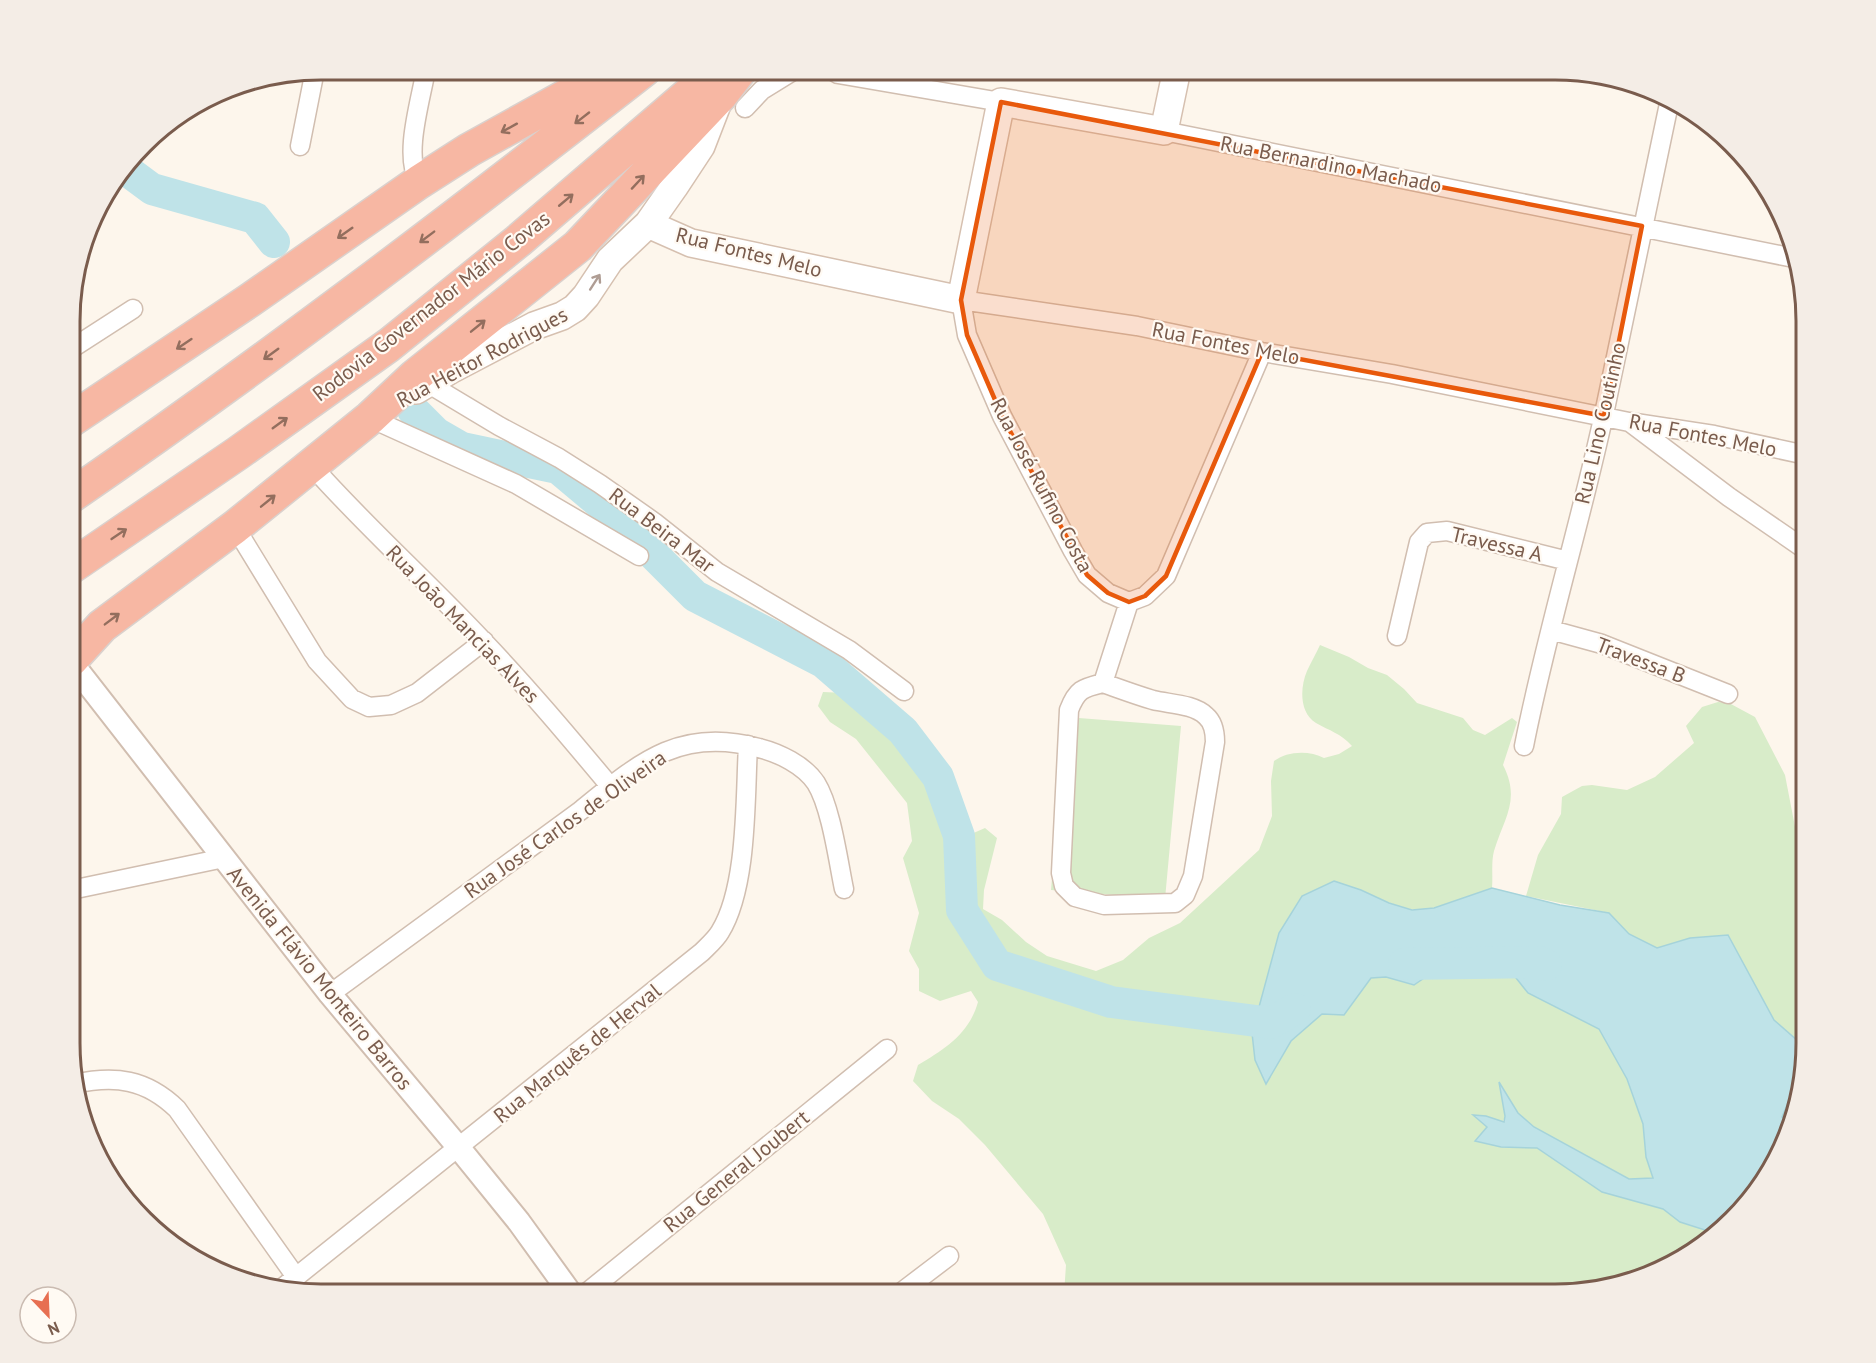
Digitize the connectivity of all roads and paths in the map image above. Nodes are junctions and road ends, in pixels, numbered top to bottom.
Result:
1 (313, 80) edge
2 (424, 80) edge
3 (595, 80) edge
4 (631, 80) edge
5 (778, 80) edge
6 (878, 80) edge
7 (1175, 80) edge
8 (728, 91) edge
9 (1001, 102) junction
10 (1668, 108) edge
11 (1164, 130) junction
12 (300, 146) dead end
13 (419, 182) junction
14 (648, 224) junction
15 (1642, 226) junction
16 (1788, 257) edge
17 (961, 300) junction
18 (133, 309) dead end
19 (80, 343) edge
20 (1262, 352) junction
21 (399, 396) junction
22 (80, 414) edge
23 (1604, 416) junction
24 (1629, 422) junction
25 (1796, 453) edge
26 (312, 466) junction
27 (80, 490) edge
28 (235, 527) junction
29 (1796, 543) edge
30 (639, 556) dead end
31 (80, 561) edge
32 (1568, 561) junction
33 (1129, 602) junction
34 (1551, 630) junction
35 (1397, 636) dead end
36 (484, 641) junction
37 (80, 651) edge
38 (80, 673) edge
39 (1104, 683) junction
40 (904, 691) dead end
41 (1728, 694) dead end
42 (748, 745) junction
43 (1524, 746) dead end
44 (610, 786) junction
45 (224, 858) junction
46 (80, 888) edge
47 (844, 889) dead end
48 (330, 994) junction
49 (887, 1049) dead end
50 (83, 1082) edge
51 (459, 1148) junction
52 (949, 1256) dead end
53 (296, 1277) junction
54 (291, 1281) edge
55 (564, 1284) edge
56 (597, 1284) edge
57 (912, 1284) edge

1 - 12 street
2 - 13 street
3 -> 13 highway
4 -> 27 highway
5 - 8 street
6 - 9 street, Rua Bernardino Machado
7 - 11 main road
8 - 14 main road, Rua Heitor Rodrigues
21 -> 8 highway
31 -> 8 highway, Rodovia Governador Mário Covas
9 - 11 main road, Rua Bernardino Machado
9 - 17 main road, Rua José Rufino Costa
10 - 15 street, Rua Lino Coutinho
11 - 15 street, Rua Bernardino Machado
13 -> 22 highway
14 - 17 main road, Rua Fontes Melo
21 -> 14 main road, Rua Heitor Rodrigues
15 - 16 street, Rua Bernardino Machado
15 - 23 street, Rua Lino Coutinho
17 - 20 street, Rua Fontes Melo
17 - 33 street, Rua José Rufino Costa
18 - 19 street
20 - 23 street, Rua Fontes Melo
20 - 33 street
21 - 26 highway
21 - 30 street
21 - 40 street, Rua Beira Mar
23 - 24 street, Rua Fontes Melo
23 - 32 street, Rua Lino Coutinho
24 - 25 street, Rua Fontes Melo
24 - 29 street
28 -> 26 highway
26 - 36 street, Rua João Mancias Alves
28 - 36 street
37 -> 28 highway
32 - 34 street, Rua Lino Coutinho
32 - 35 street, Travessa A
33 - 39 street
34 - 41 street, Travessa B
34 - 43 street, Rua Lino Coutinho
36 - 44 street, Rua João Mancias Alves
38 - 45 street, Avenida Flávio Monteiro Barros
39 - 39 street
42 - 44 street, Rua José Carlos de Oliveira
42 - 47 street, Rua José Carlos de Oliveira
42 - 51 street, Rua Marquês de Herval
44 - 48 street, Rua José Carlos de Oliveira
45 - 46 street
45 - 48 street, Avenida Flávio Monteiro Barros
48 - 51 street, Avenida Flávio Monteiro Barros
49 - 56 street, Rua General Joubert
50 - 53 street
51 - 53 street, Rua Marquês de Herval
51 - 55 street, Avenida Flávio Monteiro Barros
52 - 57 street
53 - 54 street, Rua Marquês de Herval

